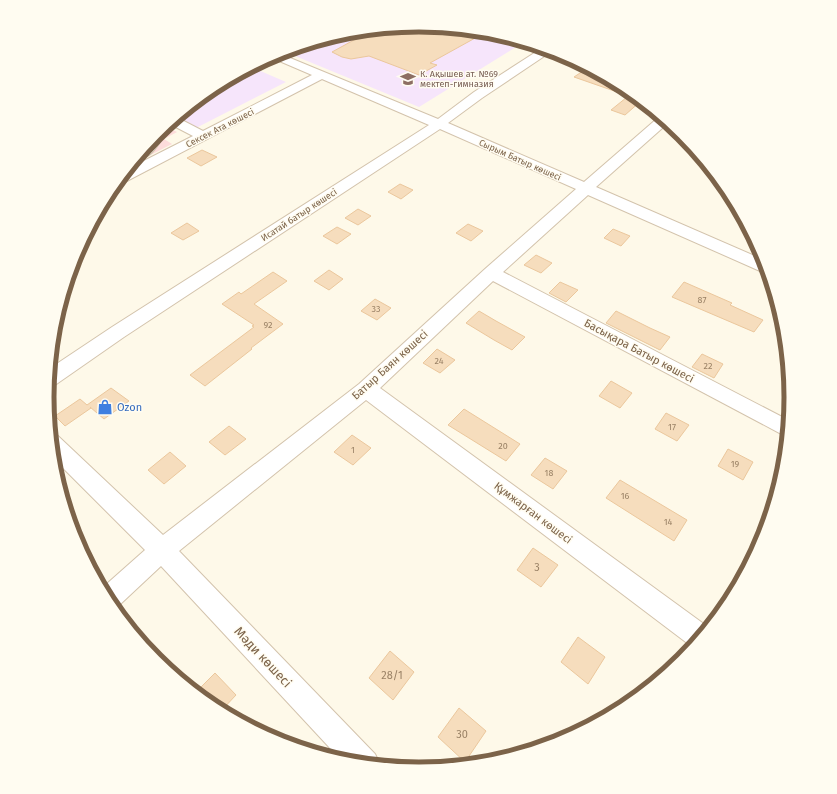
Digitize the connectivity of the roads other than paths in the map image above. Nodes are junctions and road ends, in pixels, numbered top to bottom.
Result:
1 (542, 54) edge
2 (282, 59) edge
3 (321, 75) junction
4 (178, 123) edge
5 (659, 123) edge
6 (439, 124) junction
7 (203, 136) junction
8 (130, 174) edge
9 (586, 189) junction
10 (758, 264) edge
11 (491, 272) junction
12 (54, 376) edge
13 (366, 389) junction
14 (782, 427) edge
15 (58, 448) edge
16 (162, 550) junction
17 (112, 595) edge
18 (696, 634) edge
19 (358, 757) edge

1 - 6 street, Исатай батыр көшесі
2 - 3 street, Сырым Батыр көшесі
3 - 6 street, Сырым Батыр көшесі
3 - 7 street, Сексек Ата көшесі
4 - 7 street
5 - 9 street, Батыр Баян көшесі
6 - 9 street, Сырым Батыр көшесі
6 - 12 street, Исатай батыр көшесі
7 - 8 street, Сексек Ата көшесі
9 - 10 street, Сырым Батыр көшесі
9 - 11 street, Батыр Баян көшесі
11 - 13 street, Батыр Баян көшесі
11 - 14 street, Басықара Батыр көшесі
13 - 16 street, Батыр Баян көшесі
13 - 18 street, Құмжарған көшесі
15 - 16 street, Мәди көшесі
16 - 17 street, Батыр Баян көшесі
16 - 19 street, Мәди көшесі

